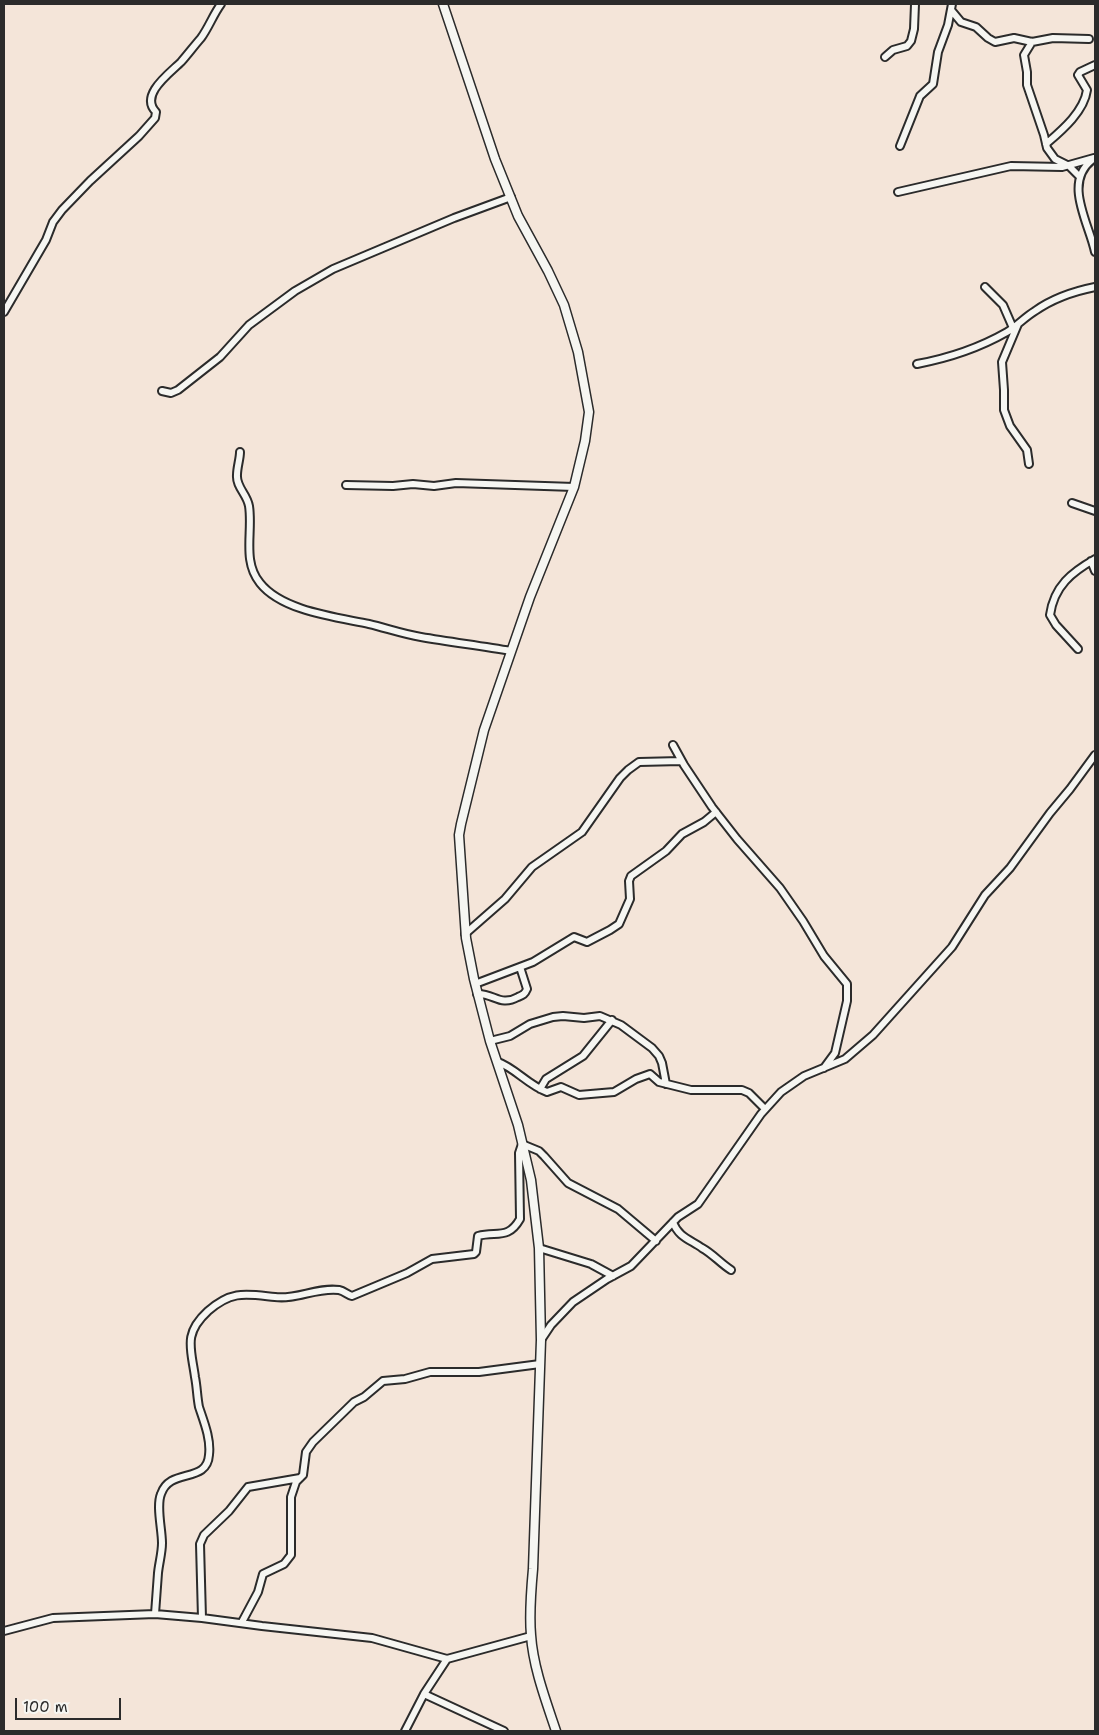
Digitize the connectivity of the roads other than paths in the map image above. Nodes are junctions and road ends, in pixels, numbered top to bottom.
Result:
1 (221, 4) edge
2 (444, 4) edge
3 (915, 4) edge
4 (952, 7) edge
5 (1089, 39) dead end
6 (1032, 42) junction
7 (884, 57) dead end
8 (1095, 65) edge
9 (1046, 144) junction
10 (900, 146) dead end
11 (1095, 158) edge
12 (1068, 166) junction
13 (1080, 177) junction
14 (898, 192) dead end
15 (510, 197) junction
16 (1095, 252) edge
17 (985, 287) dead end
18 (1095, 287) edge
19 (4, 312) edge
20 (1019, 323) junction
21 (1013, 328) junction
22 (917, 364) dead end
23 (162, 391) dead end
24 (240, 452) dead end
25 (1029, 464) dead end
26 (346, 485) dead end
27 (574, 487) junction
28 (1072, 503) dead end
29 (1095, 511) edge
30 (1093, 560) edge
31 (1095, 570) edge
32 (1078, 649) dead end
33 (511, 651) junction
34 (673, 745) dead end
35 (1095, 755) edge
36 (681, 761) junction
37 (716, 812) junction
38 (465, 934) junction
39 (520, 967) junction
40 (475, 984) junction
41 (477, 994) junction
42 (612, 1020) junction
43 (490, 1042) junction
44 (498, 1062) junction
45 (824, 1068) junction
46 (666, 1084) junction
47 (540, 1089) junction
48 (764, 1109) junction
49 (522, 1144) junction
50 (673, 1222) junction
51 (656, 1240) junction
52 (539, 1248) junction
53 (731, 1270) dead end
54 (613, 1276) junction
55 (541, 1340) junction
56 (540, 1364) junction
57 (301, 1478) junction
58 (155, 1614) junction
59 (202, 1618) junction
60 (242, 1622) junction
61 (4, 1632) edge
62 (531, 1636) junction
63 (447, 1659) junction
64 (424, 1694) junction
65 (405, 1731) edge
66 (504, 1731) edge
67 (556, 1731) edge

1 - 19 street
2 - 15 street
3 - 7 street
4 - 6 street
4 - 10 street
5 - 6 street
6 - 9 street
8 - 9 street
9 - 12 street
11 - 12 street
11 - 13 street
12 - 13 street
12 - 14 street
13 - 16 street
15 - 23 street
15 - 27 street
17 - 21 street
18 - 20 street
20 - 21 street
20 - 25 street
21 - 22 street
24 - 33 street
26 - 27 street
27 - 33 street
28 - 29 street
30 - 31 street
30 - 32 street
33 - 38 street
34 - 36 street
35 - 45 street
36 - 37 street
36 - 38 street
37 - 39 street
37 - 45 street
38 - 40 street
39 - 40 street
39 - 41 street
40 - 41 street
41 - 43 street
42 - 43 street
42 - 46 street
42 - 47 street
43 - 44 street
44 - 47 street
44 - 49 street
45 - 48 street
46 - 47 street
46 - 48 street
48 - 50 street
49 - 51 street
49 - 52 street
49 - 58 street
50 - 51 street
50 - 53 street
51 - 54 street
52 - 54 street
52 - 55 street
54 - 55 street
55 - 56 street
56 - 57 street
56 - 62 street
57 - 59 street
57 - 60 street
58 - 59 street
58 - 61 street
59 - 60 street
60 - 63 street
62 - 63 street
62 - 67 street
63 - 64 street
64 - 65 street
64 - 66 street

